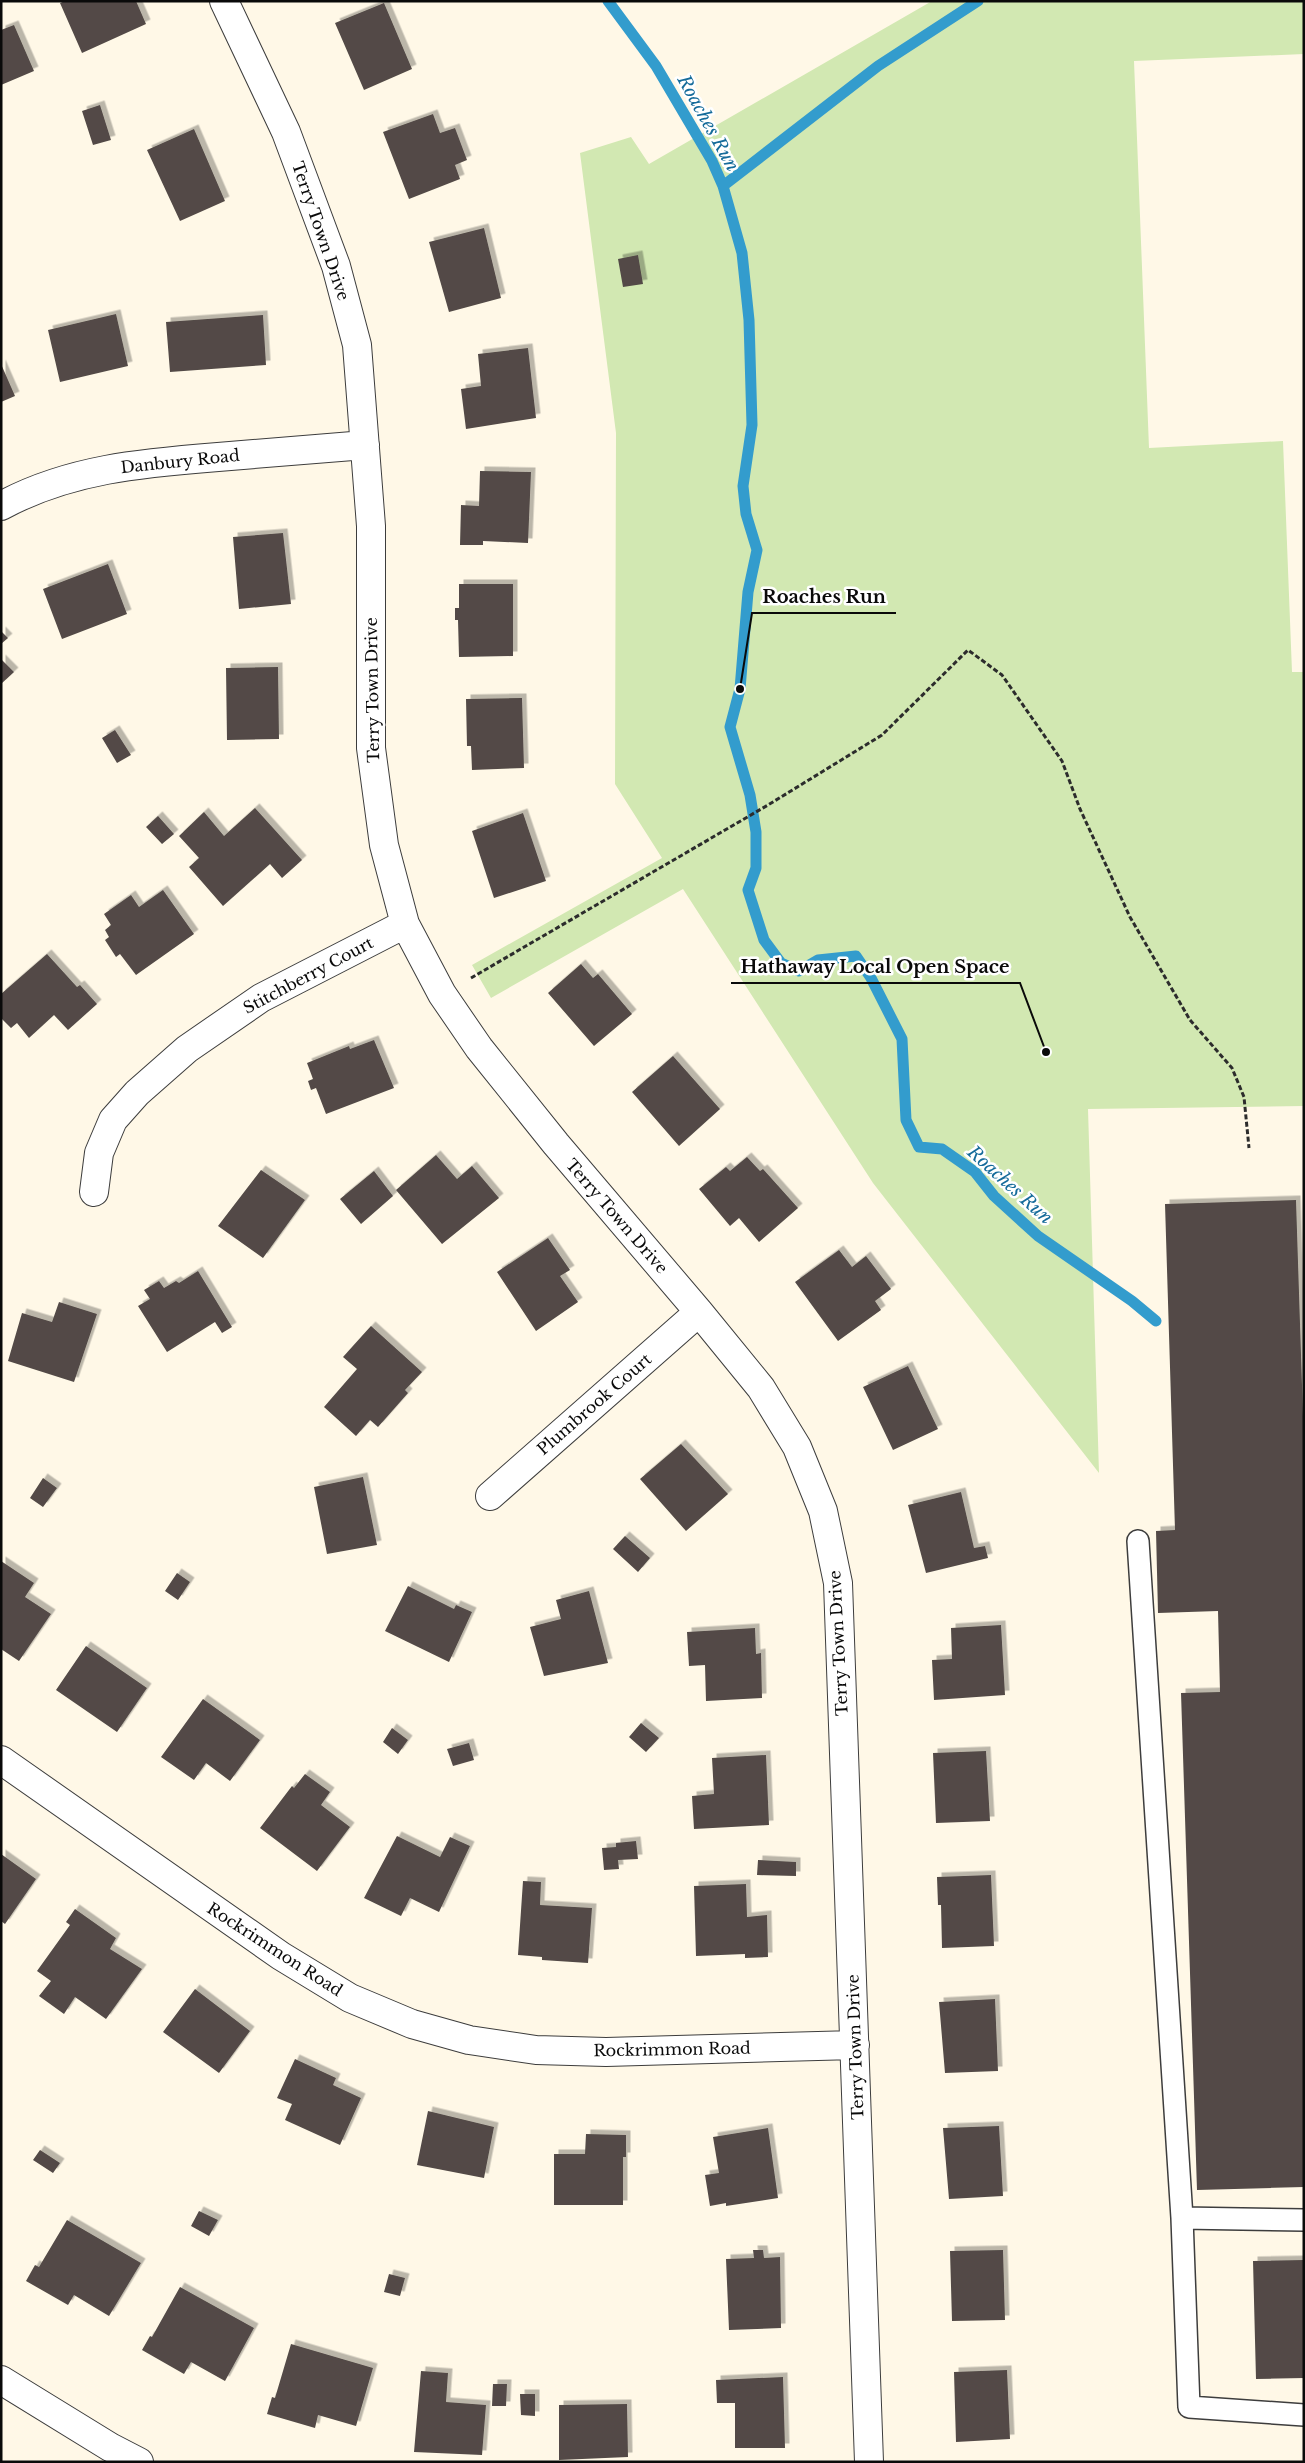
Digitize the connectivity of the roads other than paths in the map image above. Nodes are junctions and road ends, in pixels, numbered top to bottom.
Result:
1 (224, 1) edge
2 (365, 445) junction
3 (1, 506) edge
4 (405, 924) junction
5 (94, 1192) dead end
6 (699, 1312) junction
7 (490, 1496) dead end
8 (1138, 1541) dead end
9 (1, 1760) edge
10 (855, 2044) junction
11 (1182, 2218) junction
12 (1304, 2220) edge
13 (1, 2380) edge
14 (1304, 2415) edge
15 (139, 2462) edge
16 (869, 2462) edge

1 - 2 street, Terry Town Drive
2 - 3 street, Danbury Road
2 - 4 street, Terry Town Drive
4 - 5 street, Stitchberry Court
4 - 6 street, Terry Town Drive
6 - 7 street, Plumbrook Court
6 - 10 street, Terry Town Drive
8 - 11 lane
9 - 10 street, Rockrimmon Road
10 - 16 street, Terry Town Drive
11 - 12 lane
11 - 14 lane
13 - 15 street

